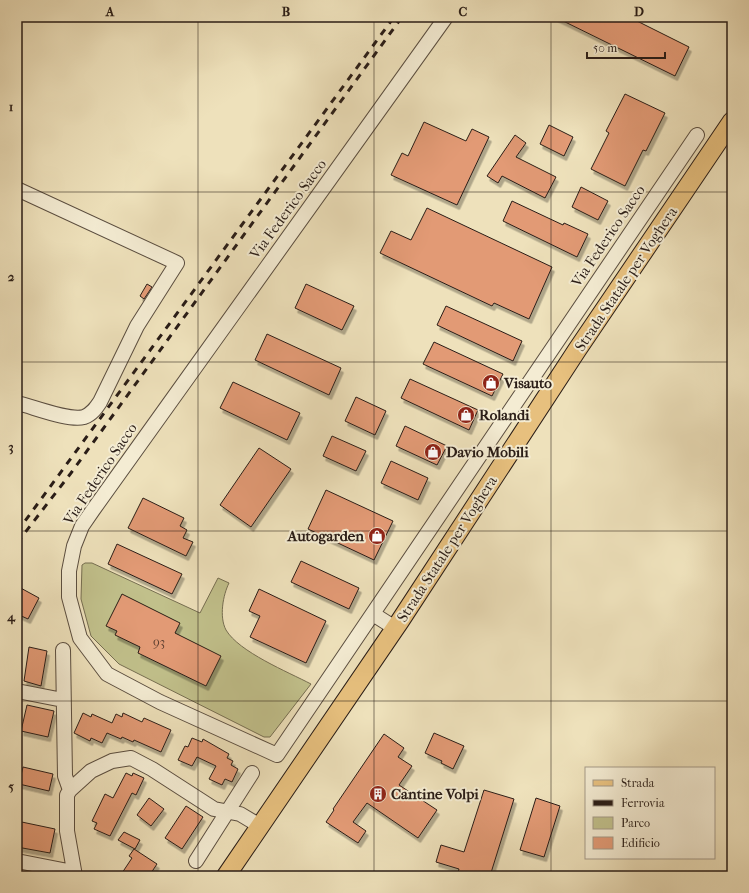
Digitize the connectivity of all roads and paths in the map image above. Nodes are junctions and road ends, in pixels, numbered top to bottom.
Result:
1 (446, 17) edge
2 (732, 121) edge
3 (697, 135) dead end
4 (17, 188) edge
5 (648, 208) junction
6 (666, 220) junction
7 (17, 403) edge
8 (373, 614) junction
9 (395, 628) junction
10 (63, 650) dead end
11 (17, 691) edge
12 (63, 700) junction
13 (252, 773) dead end
14 (70, 790) junction
15 (229, 812) junction
16 (260, 826) junction
17 (17, 861) edge
18 (196, 861) dead end
19 (74, 874) edge
20 (226, 876) edge

1 - 8 street, Via Federico Sacco
2 - 6 main road, Strada Statale per Voghera
3 - 5 street, Via Federico Sacco
4 - 7 street
5 - 6 street
5 - 8 street, Via Federico Sacco
6 - 9 main road, Strada Statale per Voghera
8 - 9 street
9 - 16 main road, Strada Statale per Voghera
10 - 12 street
11 - 12 street
12 - 14 street
13 - 15 street
14 - 15 street
14 - 19 street
15 - 16 street
15 - 18 street
16 - 20 main road, Strada Statale per Voghera
17 - 19 street

